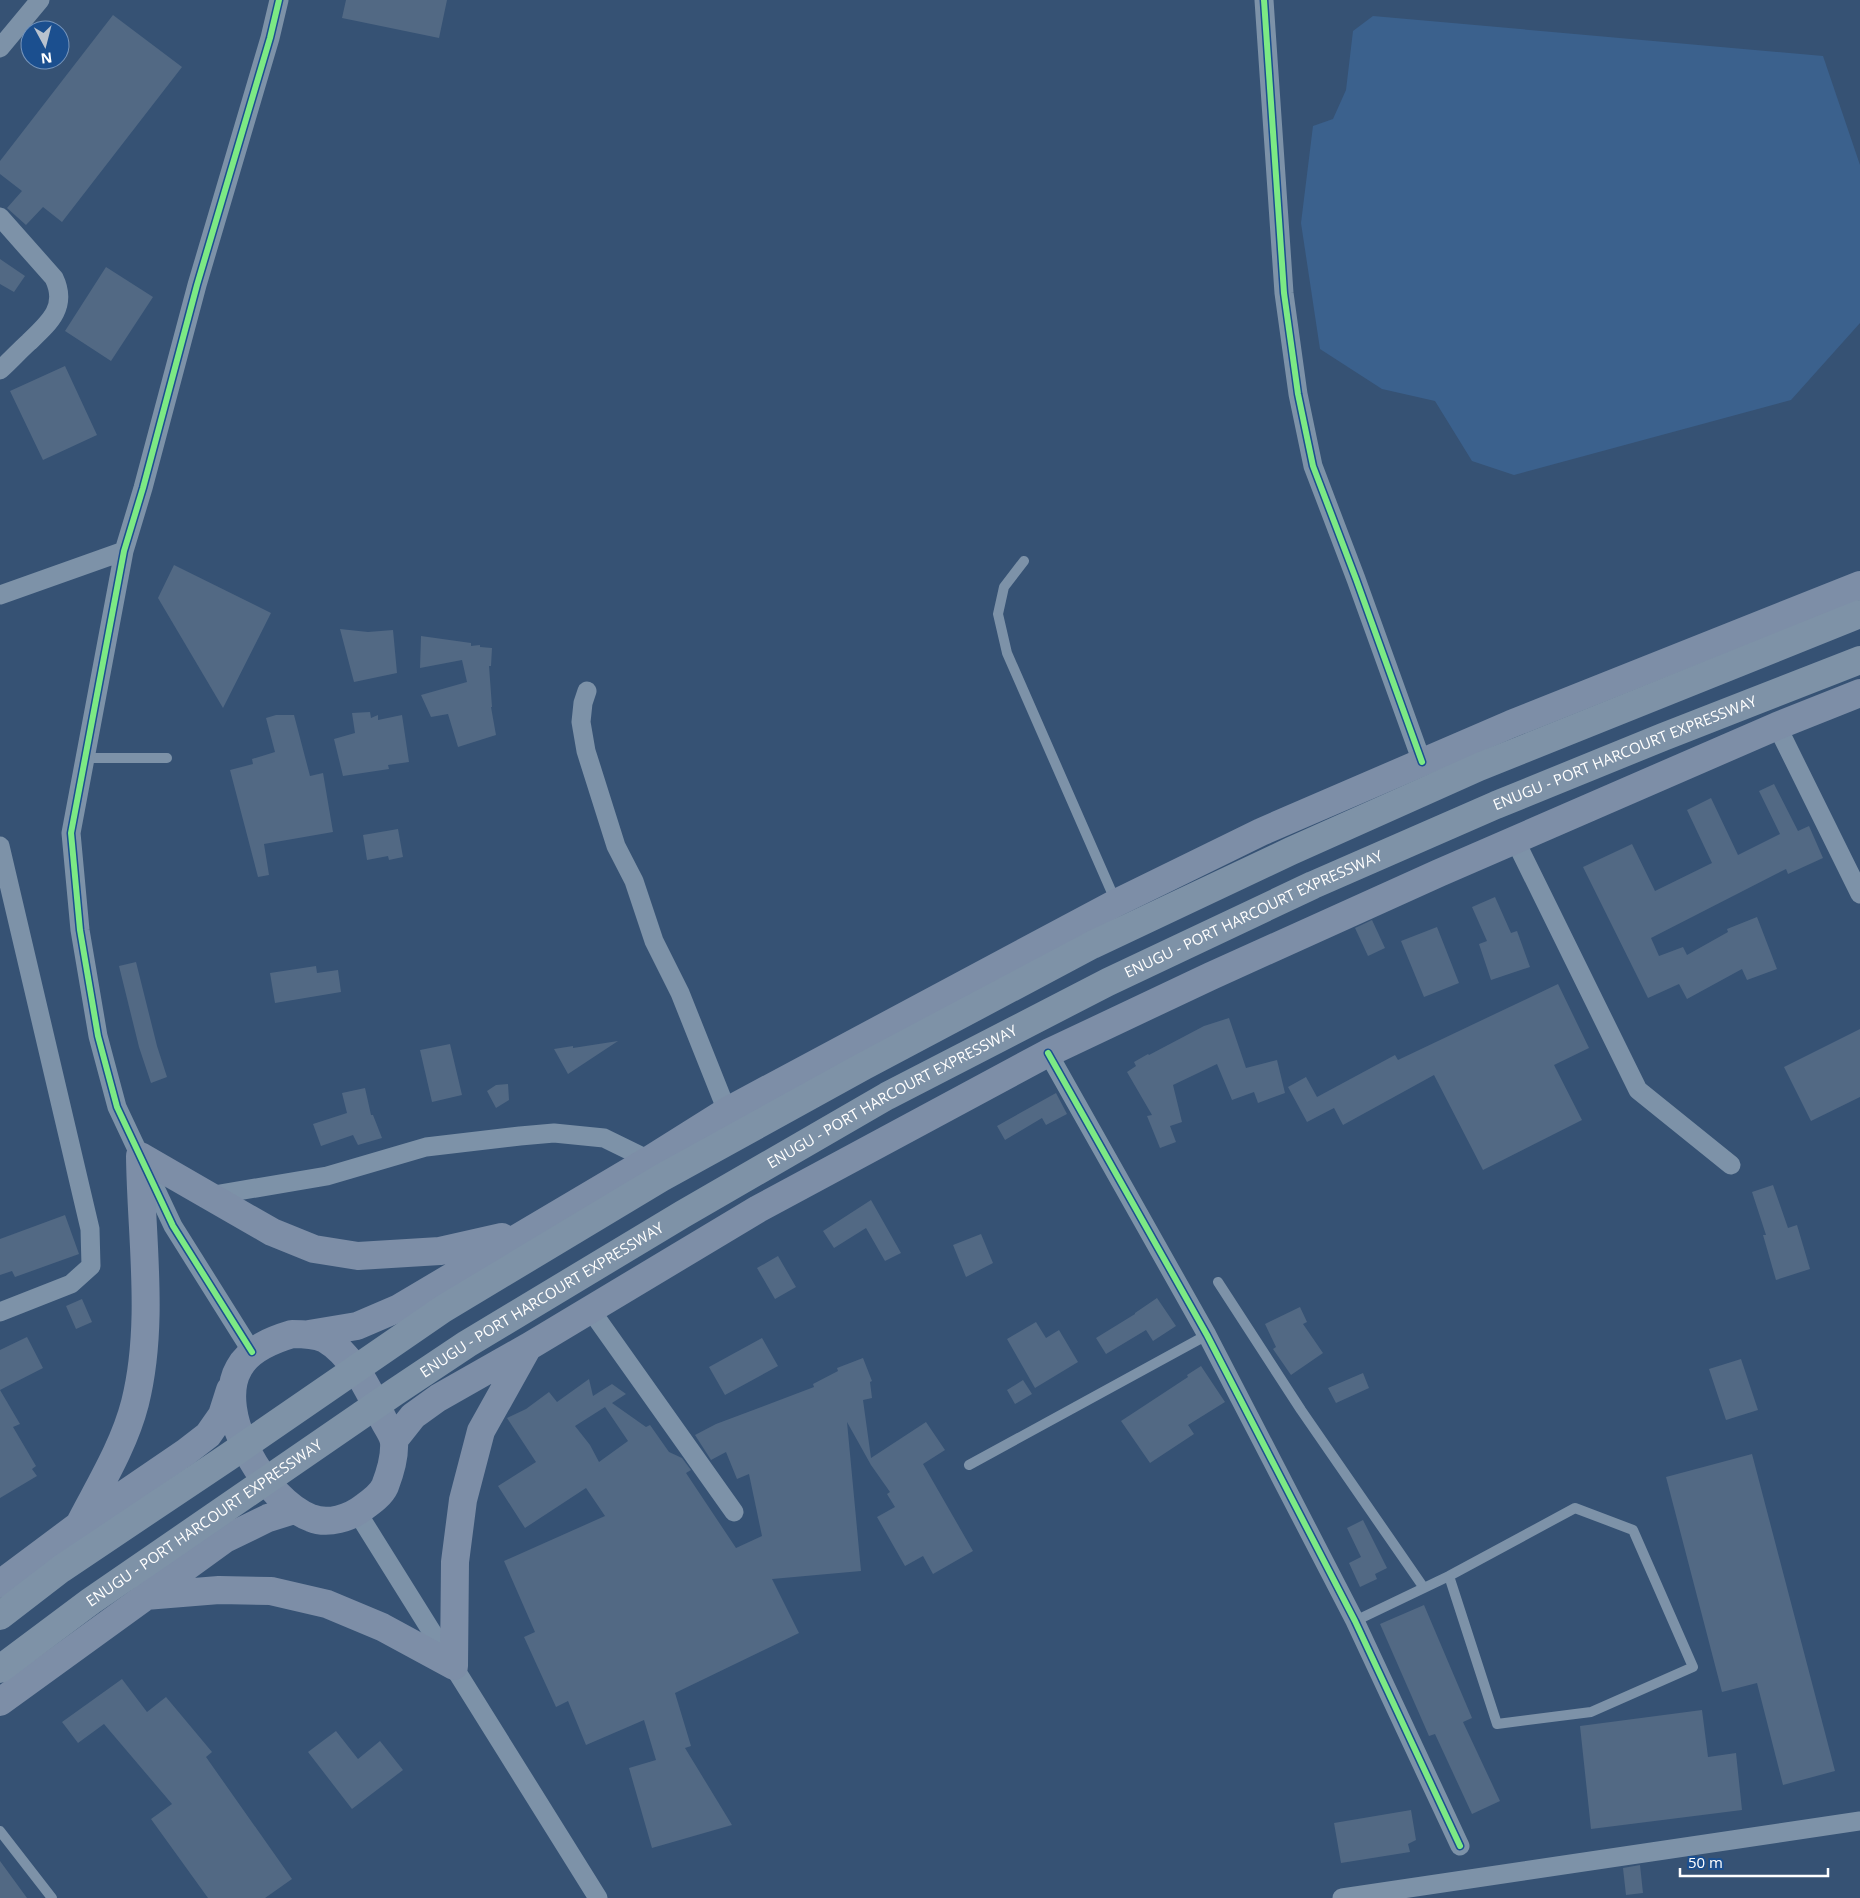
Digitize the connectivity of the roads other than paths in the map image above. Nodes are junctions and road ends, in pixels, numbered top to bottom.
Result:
1 (40, 0) edge
2 (279, 0) edge
3 (1264, 0) edge
4 (0, 48) edge
5 (0, 217) edge
6 (0, 370) edge
7 (124, 551) junction
8 (1024, 560) dead end
9 (1860, 585) edge
10 (0, 595) edge
11 (1860, 614) edge
12 (1860, 660) edge
13 (586, 691) dead end
14 (1860, 693) edge
15 (1777, 726) junction
16 (85, 758) junction
17 (167, 758) dead end
18 (1422, 762) junction
19 (1515, 840) junction
20 (0, 846) edge
21 (1860, 894) edge
22 (1116, 903) junction
23 (1011, 988) junction
24 (1030, 1022) junction
25 (1048, 1053) junction
26 (727, 1111) junction
27 (140, 1156) junction
28 (649, 1160) junction
29 (1731, 1165) dead end
30 (208, 1196) junction
31 (528, 1231) junction
32 (1218, 1282) dead end
33 (590, 1310) junction
34 (0, 1312) edge
35 (309, 1334) junction
36 (1208, 1335) junction
37 (528, 1347) junction
38 (252, 1352) junction
39 (232, 1383) junction
40 (394, 1440) junction
41 (969, 1465) dead end
42 (294, 1510) junction
43 (357, 1512) junction
44 (734, 1512) dead end
45 (79, 1525) junction
46 (1449, 1576) junction
47 (0, 1584) edge
48 (1424, 1588) junction
49 (145, 1596) junction
50 (0, 1616) edge
51 (1355, 1621) junction
52 (454, 1666) junction
53 (0, 1669) edge
54 (0, 1702) edge
55 (1860, 1821) edge
56 (0, 1831) edge
57 (1460, 1846) dead end
58 (52, 1898) edge
59 (598, 1898) edge
60 (1342, 1898) edge

1 - 4 street
2 - 7 street
3 - 18 street
5 - 6 street
7 - 10 street
7 - 16 street
8 - 22 lane
9 - 18 main road
11 - 23 highway
12 - 24 highway, ENUGU - PORT HARCOURT EXPRESSWAY
13 - 26 street
14 - 15 main road, ENUGU - PORT HARCOURT EXPRESSWAY
15 - 19 main road, ENUGU - PORT HARCOURT EXPRESSWAY
15 - 21 street
16 - 17 lane
16 - 27 street
18 - 22 main road
19 - 25 main road, ENUGU - PORT HARCOURT EXPRESSWAY
19 - 29 street
20 - 34 street
22 - 26 main road
23 - 24 highway
23 - 50 highway
24 - 53 highway, ENUGU - PORT HARCOURT EXPRESSWAY
25 - 33 main road, ENUGU - PORT HARCOURT EXPRESSWAY
25 - 36 street
26 - 28 main road
27 - 30 main road
27 - 38 street
27 - 45 main road
28 - 30 street
28 - 31 main road
30 - 31 main road
31 - 35 main road
32 - 48 lane
33 - 37 main road, ENUGU - PORT HARCOURT EXPRESSWAY
33 - 44 street
35 - 38 main road
35 - 40 main road
36 - 41 lane
36 - 51 street
37 - 40 main road, ENUGU - PORT HARCOURT EXPRESSWAY
37 - 52 main road
38 - 39 main road
39 - 42 main road
39 - 45 main road
40 - 43 main road
42 - 43 main road
42 - 49 main road, ENUGU - PORT HARCOURT EXPRESSWAY
43 - 52 street
45 - 47 main road
46 - 46 lane
46 - 48 lane
48 - 51 lane
49 - 52 main road
49 - 54 main road, ENUGU - PORT HARCOURT EXPRESSWAY
51 - 57 street
52 - 59 street
55 - 60 street
56 - 58 lane

